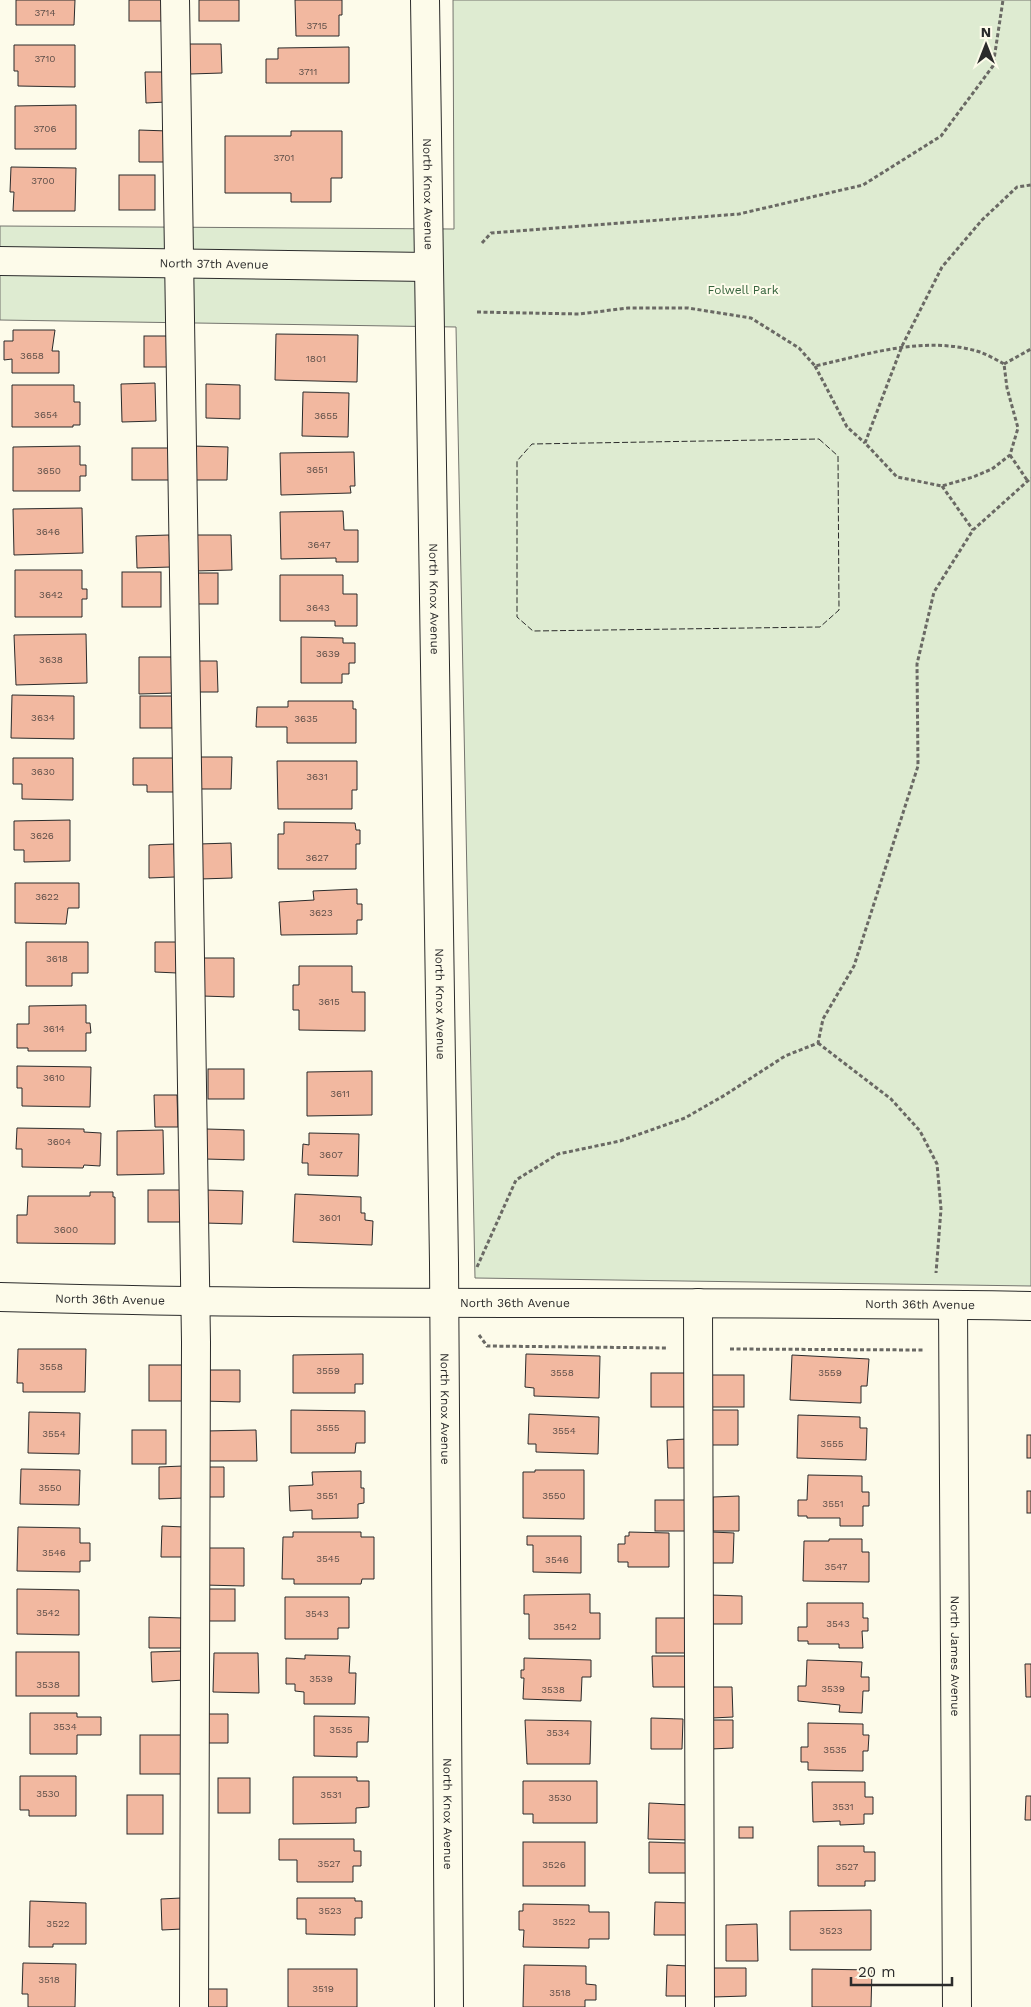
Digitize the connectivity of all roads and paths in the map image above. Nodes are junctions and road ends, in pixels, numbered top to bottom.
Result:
1 (175, 0) edge
2 (425, 0) edge
3 (1003, 0) edge
4 (1031, 185) edge
5 (482, 242) dead end
6 (0, 262) edge
7 (178, 263) junction
8 (428, 267) junction
9 (477, 312) dead end
10 (902, 346) junction
11 (1031, 349) edge
12 (1004, 364) junction
13 (815, 366) junction
14 (865, 443) junction
15 (1010, 455) junction
16 (1029, 479) edge
17 (942, 486) junction
18 (973, 530) junction
19 (818, 1044) junction
20 (477, 1267) dead end
21 (0, 1297) edge
22 (194, 1303) junction
23 (444, 1303) junction
24 (698, 1303) junction
25 (944, 1304) junction
26 (1031, 1306) edge
27 (194, 2007) edge
28 (449, 2007) edge
29 (700, 2007) edge
30 (956, 2007) edge

1 - 7 street
2 - 8 street, North Knox Avenue
3 - 5 path
4 - 10 path
6 - 7 street, North 37th Avenue
7 - 8 street, North 37th Avenue
7 - 22 street
8 - 23 street, North Knox Avenue
9 - 13 path
10 - 12 path
10 - 13 path
10 - 14 path
11 - 12 path
12 - 15 path
13 - 14 path
14 - 17 path
15 - 16 path
15 - 17 path
16 - 18 path
17 - 18 path
18 - 19 path
19 - 20 path
19 - 25 path
21 - 22 street, North 36th Avenue
22 - 23 street, North 36th Avenue
22 - 27 street
23 - 24 street, North 36th Avenue
23 - 28 street, North Knox Avenue
24 - 25 street, North 36th Avenue
24 - 29 street
25 - 26 street, North 36th Avenue
25 - 30 street, North James Avenue

